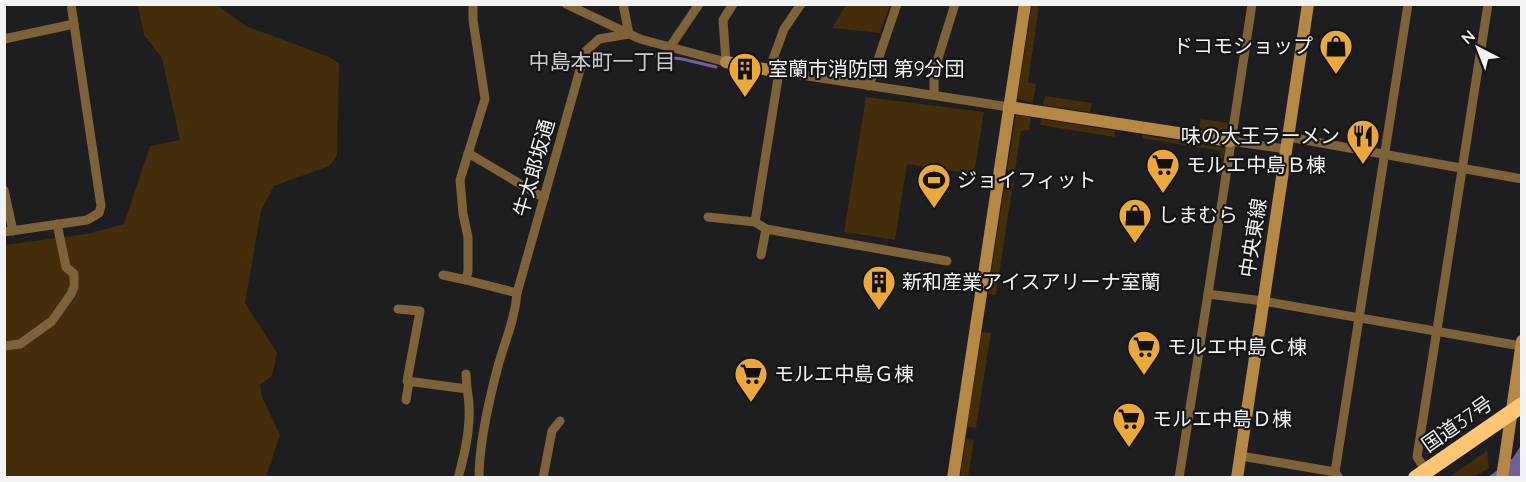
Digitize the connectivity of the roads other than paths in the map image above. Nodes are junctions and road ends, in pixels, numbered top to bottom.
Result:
1 (71, 4) edge
2 (472, 4) edge
3 (566, 4) edge
4 (623, 4) edge
5 (699, 4) edge
6 (733, 4) edge
7 (801, 4) edge
8 (897, 4) edge
9 (955, 4) edge
10 (1025, 4) edge
11 (1252, 4) edge
12 (1308, 4) edge
13 (1408, 4) edge
14 (1488, 4) edge
15 (74, 24) junction
16 (629, 34) junction
17 (4, 39) edge
18 (670, 47) junction
19 (726, 62) junction
20 (774, 71) junction
21 (869, 86) junction
22 (934, 95) junction
23 (1009, 107) junction
24 (1230, 141) junction
25 (1287, 143) junction
26 (468, 153) junction
27 (1385, 154) junction
28 (1464, 169) junction
29 (1521, 179) edge
30 (4, 190) edge
31 (544, 198) junction
32 (708, 216) dead end
33 (755, 222) junction
34 (57, 224) junction
35 (766, 229) junction
36 (9, 232) edge
37 (761, 255) dead end
38 (947, 261) dead end
39 (443, 275) dead end
40 (466, 280) junction
41 (517, 293) junction
42 (1209, 294) junction
43 (1263, 301) junction
44 (398, 309) dead end
45 (1359, 317) junction
46 (1437, 331) junction
47 (1521, 344) edge
48 (4, 346) edge
49 (466, 374) dead end
50 (409, 382) junction
51 (466, 389) junction
52 (406, 400) dead end
53 (1516, 409) edge
54 (560, 421) dead end
55 (1240, 456) junction
56 (1421, 474) edge
57 (1337, 475) edge
58 (458, 477) edge
59 (479, 477) edge
60 (543, 477) edge
61 (953, 477) edge
62 (1179, 477) edge
63 (1238, 477) edge
64 (1502, 477) edge

1 - 15 street
2 - 26 street
3 - 16 street
4 - 16 street
5 - 18 street
6 - 19 street
7 - 20 street
8 - 21 street
9 - 22 street
10 - 23 street
11 - 24 street
12 - 25 street, 中央東線
13 - 27 street
14 - 28 street
15 - 17 street
15 - 34 street
16 - 18 street
16 - 31 street, 牛太郎坂通
18 - 19 street
19 - 20 street
20 - 21 street
20 - 33 street
21 - 22 street
22 - 23 street
23 - 24 street
23 - 61 street
24 - 25 street
24 - 42 street
25 - 27 street
25 - 43 street, 中央東線
26 - 31 street
26 - 40 street
27 - 28 street
27 - 45 street
28 - 29 street
28 - 46 street
30 - 36 street
31 - 41 street, 牛太郎坂通
32 - 33 street
33 - 35 street
34 - 36 street
34 - 48 street
35 - 37 street
35 - 38 street
39 - 40 street
40 - 41 street
41 - 59 street, 牛太郎坂通
42 - 43 street
42 - 62 street
43 - 45 street
43 - 55 street, 中央東線
44 - 50 street
45 - 46 street
45 - 57 street
46 - 47 street
46 - 56 street
47 - 53 street
49 - 51 street
50 - 51 street
50 - 52 street
51 - 58 street
53 - 56 highway, 国道37号
53 - 64 street
54 - 60 street
55 - 57 street
55 - 63 street, 中央東線

